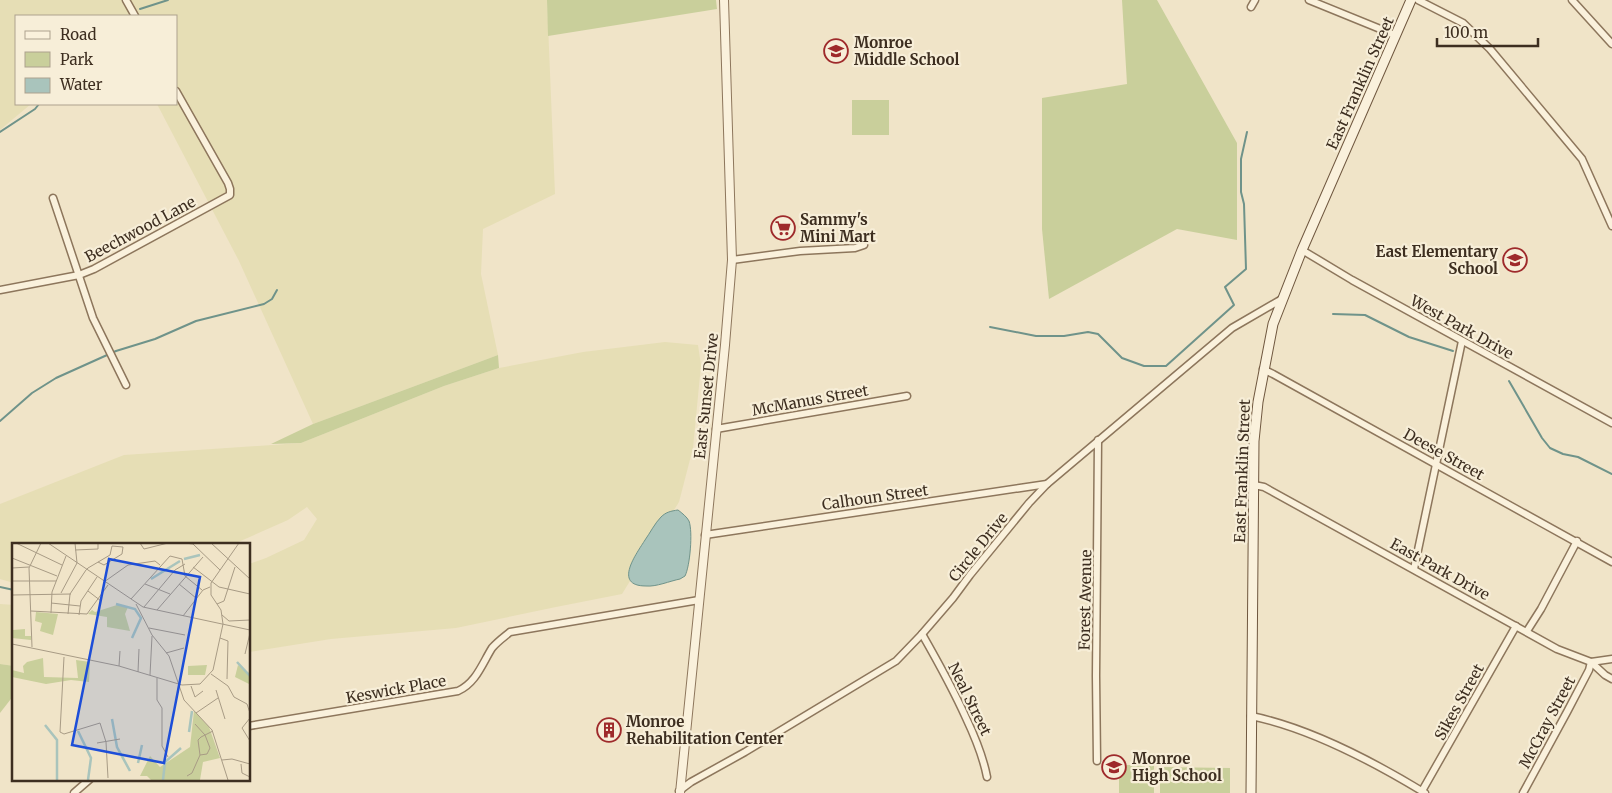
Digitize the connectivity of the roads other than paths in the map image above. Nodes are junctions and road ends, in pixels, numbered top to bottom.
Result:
1 (126, 0) edge
2 (724, 0) edge
3 (1255, 0) edge
4 (1309, 0) edge
5 (1412, 0) edge
6 (1418, 0) edge
7 (1572, 0) edge
8 (1251, 7) dead end
9 (134, 15) edge
10 (1395, 35) junction
11 (1612, 44) edge
12 (178, 95) edge
13 (53, 198) dead end
14 (1612, 226) edge
15 (864, 245) dead end
16 (1302, 250) junction
17 (732, 260) junction
18 (79, 275) junction
19 (0, 290) edge
20 (1282, 300) junction
21 (1462, 341) junction
22 (1263, 370) junction
23 (126, 385) dead end
24 (907, 396) dead end
25 (1612, 423) edge
26 (716, 429) junction
27 (1098, 440) junction
28 (1435, 462) junction
29 (1047, 484) junction
30 (1254, 485) junction
31 (706, 535) junction
32 (1577, 541) junction
33 (1612, 562) edge
34 (1414, 569) junction
35 (699, 600) junction
36 (1516, 626) junction
37 (1526, 631) junction
38 (922, 634) junction
39 (1612, 659) edge
40 (1591, 662) junction
41 (1612, 678) edge
42 (1252, 716) junction
43 (250, 726) edge
44 (1097, 761) dead end
45 (987, 777) dead end
46 (89, 780) edge
47 (679, 792) edge
48 (1424, 792) edge
49 (74, 793) edge
50 (1251, 793) edge
51 (1523, 793) edge

1 - 9 street
2 - 17 street, East Sunset Drive
3 - 8 street
4 - 10 street
5 - 10 main road, East Franklin Street
6 - 14 street
7 - 11 street
10 - 16 main road, East Franklin Street
12 - 18 street, Beechwood Lane
13 - 18 street
15 - 17 street
16 - 20 main road, East Franklin Street
16 - 21 street, West Park Drive
17 - 26 street, East Sunset Drive
18 - 19 street, Beechwood Lane
18 - 23 street
20 - 22 main road, East Franklin Street
20 - 27 street, Circle Drive
21 - 25 street, West Park Drive
21 - 28 street
22 - 28 street, Deese Street
22 - 30 main road, East Franklin Street
24 - 26 street, McManus Street
26 - 31 street, East Sunset Drive
27 - 29 street, Circle Drive
27 - 44 street, Forest Avenue
28 - 32 street, Deese Street
28 - 34 street
29 - 31 street, Calhoun Street
29 - 38 street, Circle Drive
30 - 34 street, East Park Drive
30 - 42 main road, East Franklin Street
31 - 35 street, East Sunset Drive
32 - 33 street, Deese Street
32 - 37 street
34 - 36 street, East Park Drive
35 - 43 street, Keswick Place
35 - 47 street, East Sunset Drive
36 - 37 street, East Park Drive
36 - 48 street, Sikes Street
37 - 40 street, East Park Drive
38 - 45 street, Neal Street
38 - 47 street, Circle Drive
39 - 40 street
40 - 41 street, East Park Drive
40 - 51 street, McCray Street
42 - 48 street
42 - 50 main road, East Franklin Street
46 - 49 street

